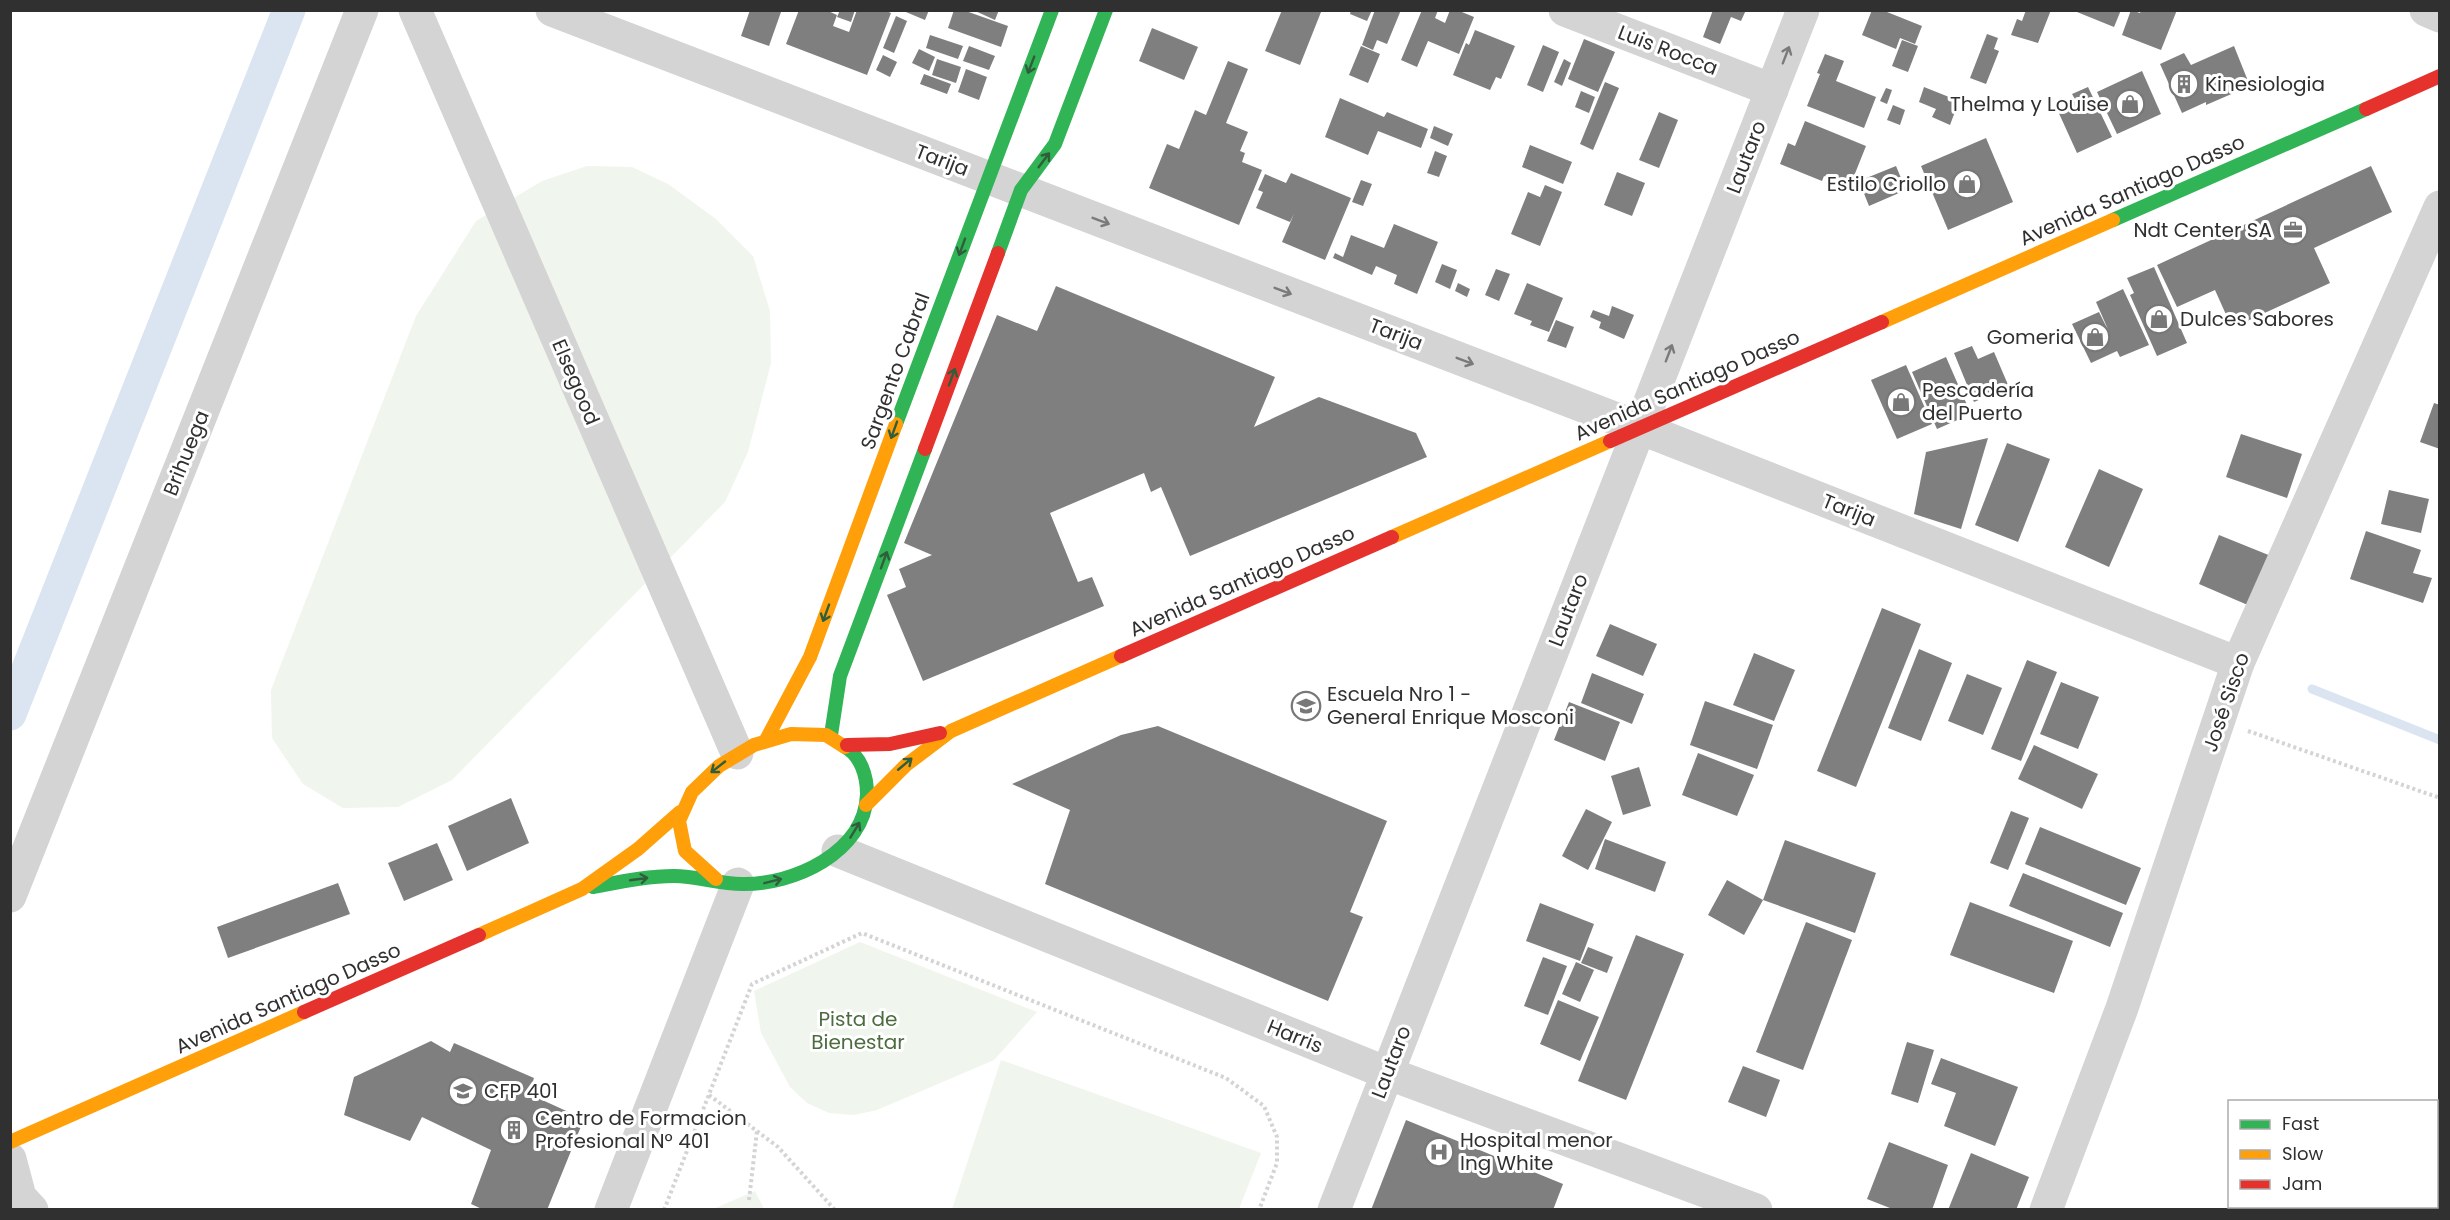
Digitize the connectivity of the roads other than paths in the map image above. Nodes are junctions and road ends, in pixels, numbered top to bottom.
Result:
1 (362, 10) edge
2 (415, 10) edge
3 (552, 10) edge
4 (1052, 10) edge
5 (1106, 10) edge
6 (1565, 10) edge
7 (1803, 10) edge
8 (2426, 10) edge
9 (2439, 16) edge
10 (2439, 76) edge
11 (1772, 90) junction
12 (988, 177) junction
13 (1021, 190) junction
14 (2439, 207) edge
15 (1640, 428) junction
16 (2238, 663) junction
17 (951, 731) junction
18 (831, 735) junction
19 (766, 740) junction
20 (847, 745) junction
21 (736, 753) junction
22 (866, 805) junction
23 (680, 812) junction
24 (838, 851) junction
25 (727, 882) junction
26 (582, 890) junction
27 (10, 896) edge
28 (1387, 1073) junction
29 (10, 1142) edge
30 (10, 1159) edge
31 (32, 1209) edge
32 (611, 1209) edge
33 (1334, 1209) edge
34 (1756, 1209) edge
35 (2046, 1209) edge

1 - 27 street, Brihuega
2 - 21 street, Elsegood
3 - 12 street, Tarija
4 -> 12 main road, Sargento Cabral
13 -> 5 main road
6 - 11 street, Luis Rocca
11 -> 7 street, Lautaro
8 - 9 street
10 - 15 main road, Avenida Santiago Dasso
15 -> 11 street, Lautaro
12 - 13 street, Tarija
12 -> 19 main road, Sargento Cabral
13 -> 15 street, Tarija
18 -> 13 main road
14 - 16 street, José Sisco
15 - 16 street, Tarija
15 - 17 main road, Avenida Santiago Dasso
15 - 28 street, Lautaro
16 - 35 street, José Sisco
17 - 20 main road, Avenida Santiago Dasso
22 -> 17 main road, Avenida Santiago Dasso
18 - 19 main road, Avenida Santiago Dasso
18 - 20 main road, Avenida Santiago Dasso
19 - 21 main road, Avenida Santiago Dasso
20 - 22 main road, Avenida Santiago Dasso
21 -> 23 main road, Avenida Santiago Dasso
24 -> 22 main road, Avenida Santiago Dasso
23 - 25 main road
23 - 26 main road, Avenida Santiago Dasso
25 -> 24 main road, Avenida Santiago Dasso
24 - 28 street, Harris
26 -> 25 main road, Avenida Santiago Dasso
25 - 32 street
26 - 29 main road, Avenida Santiago Dasso
28 - 33 street, Lautaro
28 - 34 street, Harris
30 - 31 street

